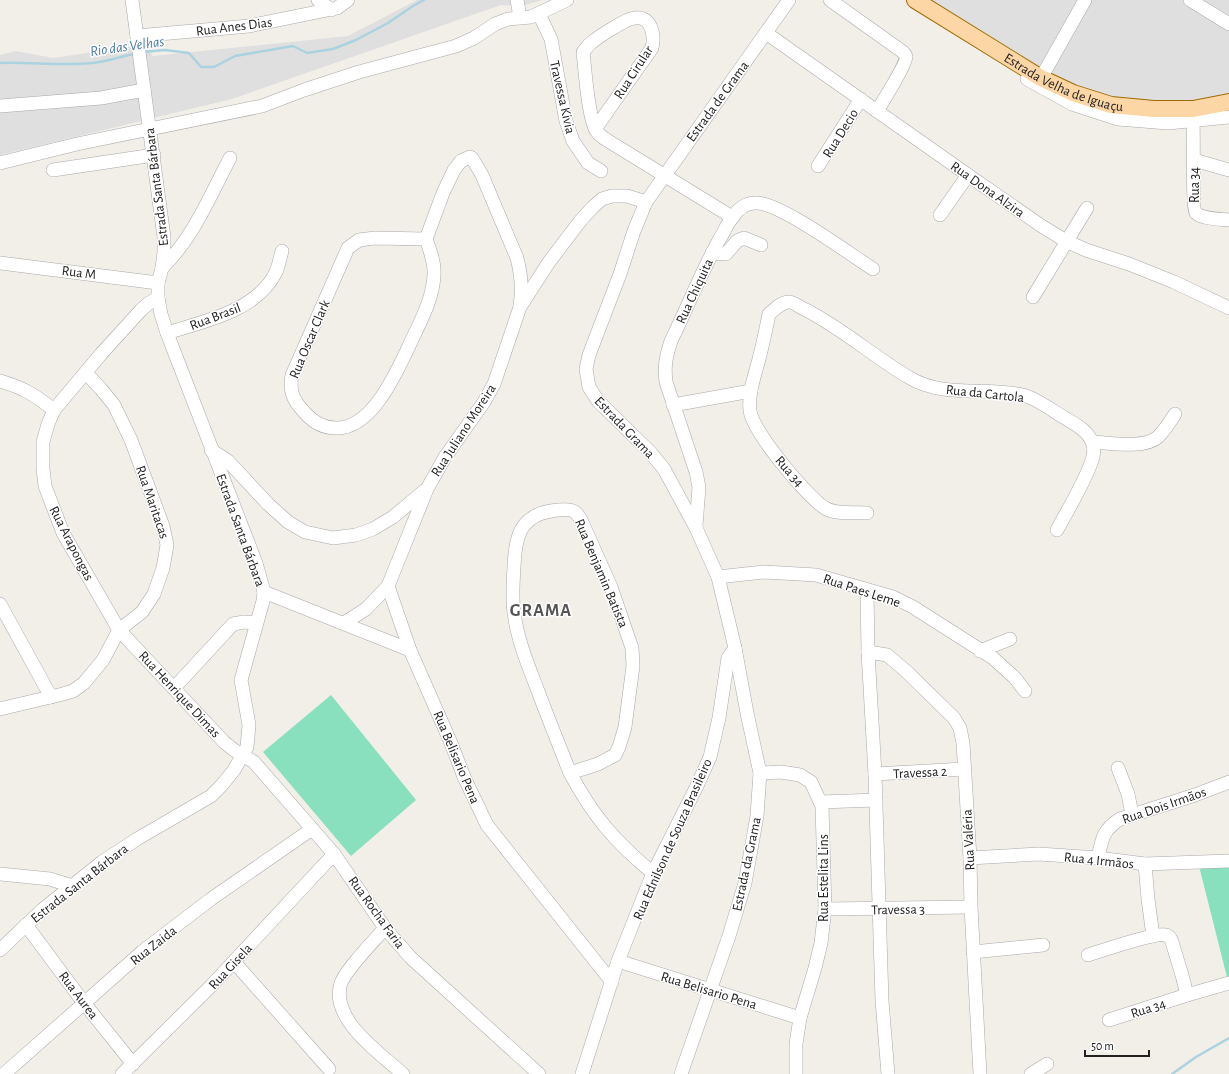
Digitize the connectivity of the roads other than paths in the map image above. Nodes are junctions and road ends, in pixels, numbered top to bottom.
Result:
1 (132, 0) edge
2 (318, 0) edge
3 (348, 0) edge
4 (517, 0) edge
5 (567, 0) edge
6 (789, 0) edge
7 (830, 0) edge
8 (1085, 0) edge
9 (1190, 0) edge
10 (917, 1) edge
11 (331, 10) junction
12 (539, 14) junction
13 (520, 17) junction
14 (1229, 24) edge
15 (766, 33) junction
16 (138, 39) junction
17 (1034, 79) junction
18 (144, 90) junction
19 (861, 99) junction
20 (1229, 102) edge
21 (0, 106) edge
22 (877, 111) junction
23 (1229, 117) edge
24 (1193, 122) junction
25 (595, 129) junction
26 (149, 130) junction
27 (154, 154) junction
28 (230, 158) dead end
29 (1194, 160) junction
30 (0, 163) edge
31 (818, 166) dead end
32 (53, 170) dead end
33 (1229, 170) edge
34 (602, 171) dead end
35 (968, 175) junction
36 (665, 176) junction
37 (646, 202) junction
38 (1087, 208) dead end
39 (940, 215) dead end
40 (732, 217) junction
41 (1229, 220) edge
42 (426, 239) junction
43 (1066, 241) junction
44 (761, 245) dead end
45 (282, 251) dead end
46 (712, 253) junction
47 (0, 263) edge
48 (162, 268) junction
49 (873, 270) dead end
50 (158, 283) junction
51 (1033, 297) dead end
52 (158, 298) junction
53 (520, 307) junction
54 (1229, 308) edge
55 (769, 314) joint
56 (167, 333) junction
57 (86, 373) junction
58 (0, 381) edge
59 (751, 391) junction
60 (673, 405) junction
61 (54, 410) junction
62 (1175, 414) dead end
63 (1093, 442) junction
64 (211, 450) junction
65 (427, 489) junction
66 (867, 513) dead end
67 (696, 528) junction
68 (1057, 530) dead end
69 (718, 577) junction
70 (388, 586) junction
71 (866, 590) junction
72 (264, 592) junction
73 (0, 604) edge
74 (256, 623) junction
75 (344, 623) junction
76 (119, 630) junction
77 (1010, 639) dead end
78 (735, 648) junction
79 (410, 650) junction
80 (980, 650) junction
81 (868, 652) junction
82 (174, 688) junction
83 (1025, 691) dead end
84 (51, 697) junction
85 (0, 709) edge
86 (243, 756) junction
87 (1118, 768) dead end
88 (964, 769) junction
89 (570, 773) junction
90 (760, 773) junction
91 (875, 774) junction
92 (1229, 782) edge
93 (876, 800) junction
94 (821, 802) junction
95 (1132, 814) junction
96 (312, 829) junction
97 (334, 854) junction
98 (970, 858) junction
99 (1098, 858) junction
100 (1229, 861) edge
101 (1145, 864) junction
102 (653, 873) junction
103 (0, 874) edge
104 (72, 886) junction
105 (971, 907) junction
106 (825, 909) junction
107 (880, 909) junction
108 (26, 925) junction
109 (385, 928) junction
110 (1152, 936) junction
111 (1043, 945) dead end
112 (0, 950) edge
113 (973, 952) junction
114 (1088, 955) dead end
115 (618, 961) junction
116 (234, 962) junction
117 (612, 982) junction
118 (1229, 983) edge
119 (710, 990) junction
120 (1187, 994) junction
121 (84, 1003) junction
122 (800, 1018) junction
123 (1109, 1020) dead end
124 (133, 1064) junction
125 (1047, 1064) dead end
126 (329, 1069) dead end
127 (4, 1074) edge
128 (122, 1074) edge
129 (403, 1074) edge
130 (539, 1074) edge
131 (582, 1074) edge
132 (681, 1074) edge
133 (796, 1074) edge
134 (888, 1074) edge
135 (980, 1074) edge
136 (1031, 1074) edge

1 - 16 street, Estrada Santa Bárbara
2 - 11 street
3 - 11 street, Rua Anes Dias
4 - 13 street
5 - 12 street
6 - 15 street, Estrada de Grama
7 - 22 street
8 - 17 street
9 - 14 street
10 - 17 main road, Estrada Velha de Iguaçu
11 - 16 street, Rua Anes Dias
12 - 13 street
12 - 34 street, Travessa Kivia
13 - 26 street
15 - 19 street, Rua Dona Alzira
15 - 36 street, Estrada de Grama
16 - 18 street, Estrada Santa Bárbara
17 - 20 main road, Estrada Velha de Iguaçu
17 - 24 street
18 - 21 street
18 - 26 street, Estrada Santa Bárbara
19 - 22 street, Rua Dona Alzira
19 - 31 street, Rua Decio
22 - 35 street, Rua Dona Alzira
23 - 24 street
24 - 29 street, Rua 34
25 - 25 street, Rua Cirular
25 - 36 street
26 - 27 street, Estrada Santa Bárbara
26 - 30 street
27 - 32 street
27 - 48 street, Estrada Santa Bárbara
28 - 48 street
29 - 33 street
29 - 41 street, Rua 34
35 - 39 street
35 - 43 street, Rua Dona Alzira
36 - 37 street, Estrada de Grama
36 - 40 street
37 - 53 street, Rua Juliano Moreira
37 - 67 street, Estrada Grama
38 - 43 street
40 - 46 street, Rua Chiquita
40 - 49 street, Rua Chiquita
42 - 42 street, Rua Oscar Clark
42 - 53 street
43 - 51 street
43 - 54 street, Rua Dona Alzira
44 - 46 street
45 - 56 street, Rua Brasil
46 - 60 street, Rua Chiquita
47 - 50 street, Rua M
48 - 50 street, Estrada Santa Bárbara
50 - 52 street, Estrada Santa Bárbara
52 - 56 street, Estrada Santa Bárbara
52 - 57 street, Rua Arapongas
53 - 65 street, Rua Juliano Moreira
55 - 59 street, Rua 34
55 - 63 street, Rua da Cartola
56 - 64 street, Estrada Santa Bárbara
57 - 61 street, Rua Arapongas
57 - 76 street, Rua Maritacas
58 - 61 street
59 - 60 street
59 - 66 street, Rua 34
60 - 67 street, Rua Chiquita
61 - 76 street, Rua Arapongas
62 - 63 street
63 - 68 street
64 - 65 street
64 - 72 street, Estrada Santa Bárbara
65 - 70 street, Rua Juliano Moreira
67 - 69 street, Estrada Grama
69 - 71 street, Rua Paes Leme
69 - 78 street, Estrada Grama
70 - 75 street, Rua Juliano Moreira
70 - 79 street
71 - 80 street, Rua Paes Leme
71 - 81 street
72 - 74 street, Estrada Santa Bárbara
72 - 75 street
73 - 84 street
74 - 82 street
74 - 86 street, Estrada Santa Bárbara
75 - 79 street
76 - 82 street, Rua Henrique Dimas
76 - 84 street
77 - 80 street
78 - 90 street, Estrada da Grama
78 - 102 street, Rua Ednilson de Souza Brasileiro
79 - 117 street, Rua Belisario Pena
80 - 83 street, Rua Paes Leme
81 - 88 street, Rua Valéria
81 - 91 street
82 - 86 street, Rua Henrique Dimas
84 - 85 street
86 - 96 street, Rua Rocha Faria
86 - 104 street, Estrada Santa Bárbara
87 - 95 street
88 - 91 street, Travessa 2
88 - 98 street, Rua Valéria
89 - 89 street, Rua Benjamin Batista
89 - 102 street, Rua Benjamin Batista
90 - 94 street, Rua Estelita Lins
90 - 119 street, Estrada da Grama
91 - 93 street
92 - 95 street, Rua Dois Irmãos
93 - 94 street
93 - 107 street
94 - 106 street, Rua Estelita Lins
95 - 99 street, Rua Dois Irmãos
96 - 97 street, Rua Rocha Faria
96 - 121 street, Rua Zaida
97 - 109 street, Rua Rocha Faria
97 - 116 street, Rua Gisela
98 - 99 street, Rua 4 Irmãos
98 - 105 street, Rua Valéria
99 - 101 street, Rua 4 Irmãos
100 - 101 street, Rua 4 Irmãos
101 - 110 street
102 - 115 street, Rua Ednilson de Souza Brasileiro
103 - 104 street
104 - 108 street, Estrada Santa Bárbara
105 - 107 street, Travessa 3
105 - 113 street, Rua Valéria
106 - 107 street, Travessa 3
106 - 122 street, Rua Estelita Lins
107 - 134 street
108 - 112 street, Estrada Santa Bárbara
108 - 121 street, Rua Aurea
109 - 129 street
109 - 130 street, Rua Rocha Faria
110 - 114 street
110 - 120 street
111 - 113 street
113 - 135 street, Rua Valéria
115 - 117 street, Rua Ednilson de Souza Brasileiro
115 - 119 street, Rua Belisario Pena
116 - 124 street, Rua Gisela
116 - 126 street
117 - 131 street, Rua Ednilson de Souza Brasileiro
118 - 120 street, Rua 34
119 - 122 street, Rua Belisario Pena
119 - 132 street, Estrada da Grama
120 - 123 street, Rua 34
121 - 124 street, Rua Aurea
121 - 127 street, Rua Zaida
122 - 133 street, Rua Estelita Lins
124 - 128 street, Rua Gisela
125 - 136 street

